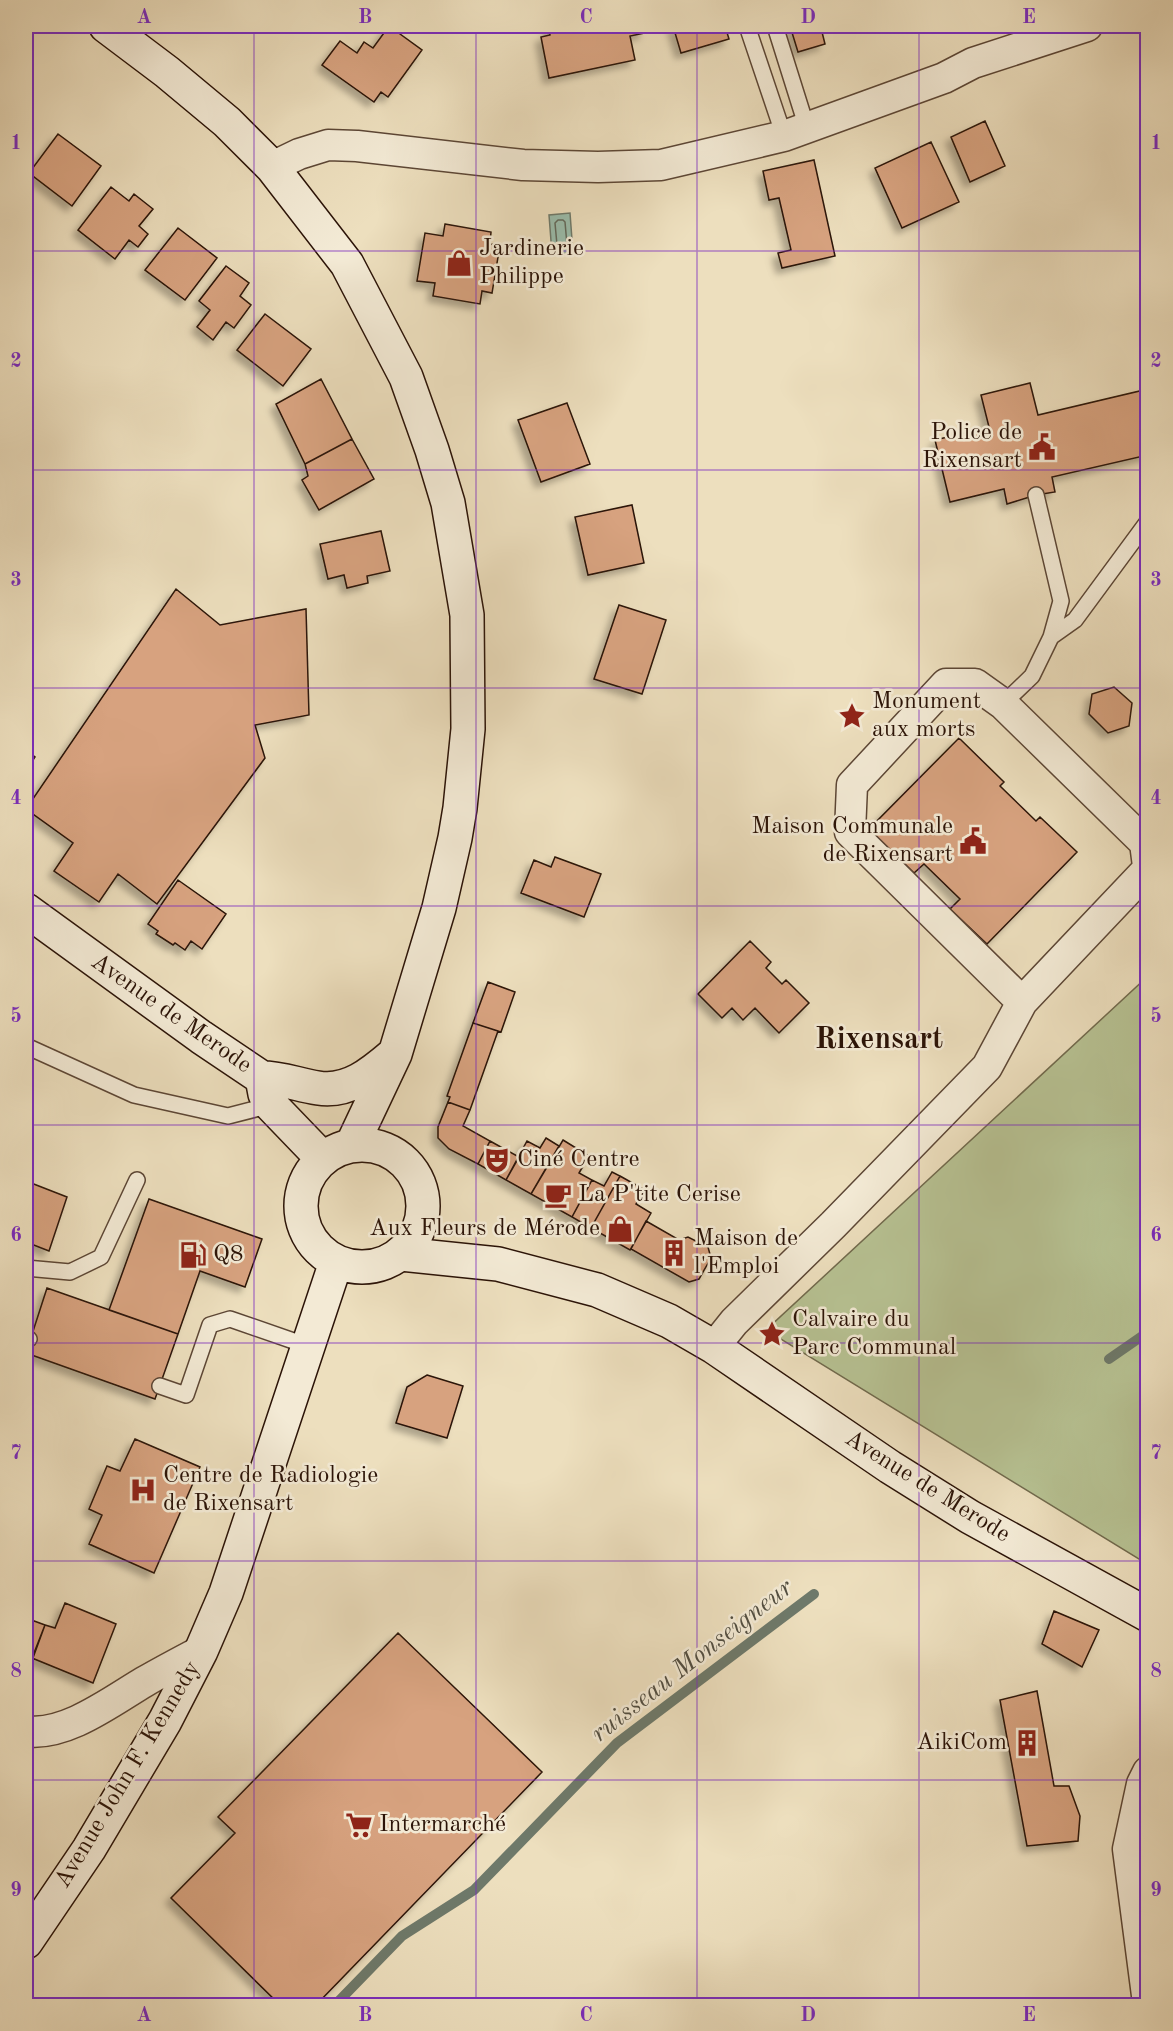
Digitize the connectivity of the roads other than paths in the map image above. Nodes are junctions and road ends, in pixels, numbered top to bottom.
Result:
1 (106, 26) edge
2 (747, 26) edge
3 (775, 26) edge
4 (1087, 26) edge
5 (795, 132) junction
6 (272, 167) junction
7 (1036, 495) dead end
8 (1148, 520) edge
9 (1051, 637) junction
10 (1003, 704) junction
11 (1148, 868) edge
12 (26, 910) edge
13 (1022, 1002) junction
14 (26, 1046) edge
15 (395, 1054) junction
16 (267, 1092) junction
17 (352, 1144) junction
18 (322, 1158) junction
19 (137, 1180) dead end
20 (401, 1254) junction
21 (336, 1262) junction
22 (26, 1268) edge
23 (309, 1346) junction
24 (714, 1347) junction
25 (160, 1386) dead end
26 (1148, 1616) edge
27 (201, 1651) junction
28 (26, 1731) edge
29 (1148, 1772) edge
30 (26, 1942) edge
31 (1148, 2003) edge

1 - 6 main road
2 - 5 lane
3 - 5 lane
4 - 5 street
5 - 6 street
6 - 15 main road
7 - 9 lane
8 - 9 lane
9 - 10 lane
10 - 11 street
10 - 13 street
11 - 13 street
12 - 16 main road, Avenue de Merode
13 - 24 street
14 - 16 lane
15 - 16 main road
15 - 17 main road
16 - 18 main road, Avenue de Merode
17 - 18 main road
17 - 20 main road
18 - 21 main road
19 - 22 lane
20 - 21 main road
20 - 24 main road, Avenue de Merode
21 - 23 main road, Avenue John F. Kennedy
23 - 25 lane
23 - 27 main road, Avenue John F. Kennedy
24 - 26 main road, Avenue de Merode
27 - 28 street
27 - 30 main road, Avenue John F. Kennedy
29 - 31 street

